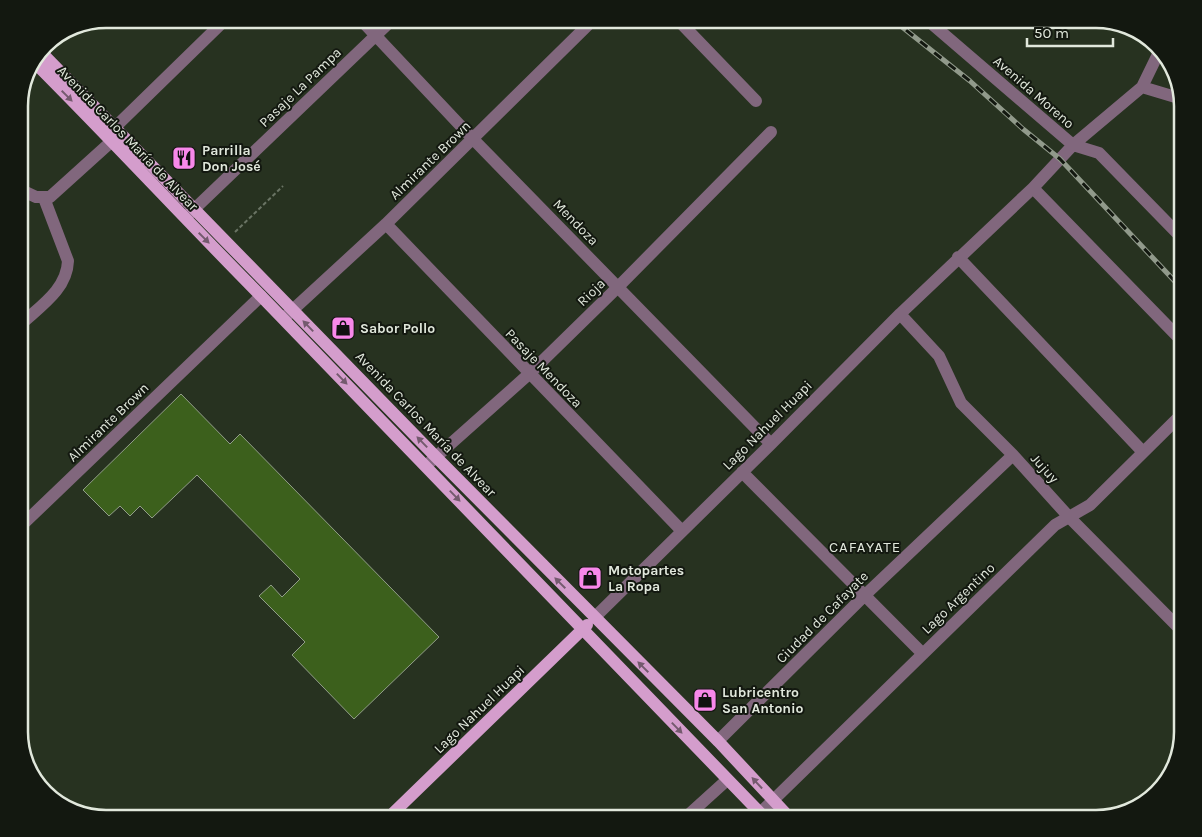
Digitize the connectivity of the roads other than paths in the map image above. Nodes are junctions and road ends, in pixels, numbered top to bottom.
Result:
1 (217, 28) edge
2 (369, 28) edge
3 (383, 28) edge
4 (585, 28) edge
5 (686, 28) edge
6 (937, 28) edge
7 (376, 35) junction
8 (45, 57) edge
9 (1157, 57) edge
10 (38, 67) edge
11 (1142, 87) junction
12 (1174, 97) edge
13 (756, 101) dead end
14 (771, 132) dead end
15 (111, 135) junction
16 (473, 139) junction
17 (1074, 145) junction
18 (1033, 188) junction
19 (28, 194) edge
20 (44, 198) junction
21 (195, 209) junction
22 (184, 219) junction
23 (386, 224) junction
24 (1174, 230) edge
25 (958, 258) junction
26 (618, 287) junction
27 (261, 296) junction
28 (293, 310) junction
29 (900, 314) junction
30 (28, 318) edge
31 (283, 319) junction
32 (1174, 333) edge
33 (529, 374) junction
34 (1174, 422) edge
35 (771, 444) junction
36 (1143, 452) junction
37 (1013, 455) junction
38 (436, 456) junction
39 (426, 466) junction
40 (742, 472) junction
41 (1069, 516) junction
42 (28, 519) edge
43 (682, 531) junction
44 (864, 596) junction
45 (594, 618) junction
46 (1174, 623) edge
47 (582, 630) junction
48 (923, 654) junction
49 (718, 741) junction
50 (727, 780) junction
51 (773, 800) junction
52 (397, 809) edge
53 (695, 809) edge
54 (756, 809) edge
55 (767, 809) edge
56 (782, 809) edge

1 - 15 street
2 - 7 street, Mendoza
3 - 7 street, Pasaje La Pampa
4 - 16 street, Almirante Brown
5 - 13 street
6 - 17 street, Avenida Moreno
7 - 16 street, Mendoza
7 - 21 street, Pasaje La Pampa
8 - 15 main road, Avenida Carlos María de Alvear
9 - 11 street, Lago Nahuel Huapi
10 -> 15 main road, Avenida Carlos María de Alvear
11 - 12 street
11 - 17 street, Lago Nahuel Huapi
14 - 26 street, Rioja
15 - 20 street
15 - 21 main road, Avenida Carlos María de Alvear
15 - 22 main road, Avenida Carlos María de Alvear
16 - 23 street, Almirante Brown
16 - 26 street, Mendoza
17 - 18 street, Lago Nahuel Huapi
17 - 24 street, Avenida Moreno
18 - 25 street, Lago Nahuel Huapi
18 - 32 street
19 - 20 street
20 - 30 street
21 - 22 street, Pasaje La Pampa
21 - 28 main road, Avenida Carlos María de Alvear
22 -> 27 main road, Avenida Carlos María de Alvear
23 - 28 street, Almirante Brown
23 - 33 street, Pasaje Mendoza
25 - 29 street, Lago Nahuel Huapi
25 - 36 street
26 - 33 street, Rioja
26 - 35 street, Mendoza
27 - 31 main road, Avenida Carlos María de Alvear
27 - 42 street, Almirante Brown
28 - 31 street, Almirante Brown
38 -> 28 main road, Avenida Carlos María de Alvear
29 - 35 street, Lago Nahuel Huapi
29 - 37 street, Jujuy
31 -> 39 main road, Avenida Carlos María de Alvear
33 - 38 street, Rioja
33 - 43 street, Pasaje Mendoza
34 - 36 street, Lago Argentino
35 - 40 street, Lago Nahuel Huapi
36 - 41 street, Lago Argentino
37 - 41 street, Jujuy
37 - 44 street, Ciudad de Cafayate
38 - 39 street, Rioja
45 -> 38 main road, Avenida Carlos María de Alvear
39 -> 47 main road, Avenida Carlos María de Alvear
40 - 43 street, Lago Nahuel Huapi
40 - 44 street
41 - 46 street, Jujuy
41 - 48 street, Lago Argentino
43 - 45 street, Lago Nahuel Huapi
44 - 48 street
44 - 49 street, Ciudad de Cafayate
45 - 47 main road, Lago Nahuel Huapi
49 -> 45 main road, Avenida Carlos María de Alvear
47 -> 50 main road, Avenida Carlos María de Alvear
47 - 52 main road, Lago Nahuel Huapi
48 - 51 street, Lago Argentino
51 -> 49 main road, Avenida Carlos María de Alvear
50 - 53 street
50 - 54 main road, Avenida Carlos María de Alvear
51 - 55 street, Lago Argentino
51 - 56 main road, Avenida Carlos María de Alvear

